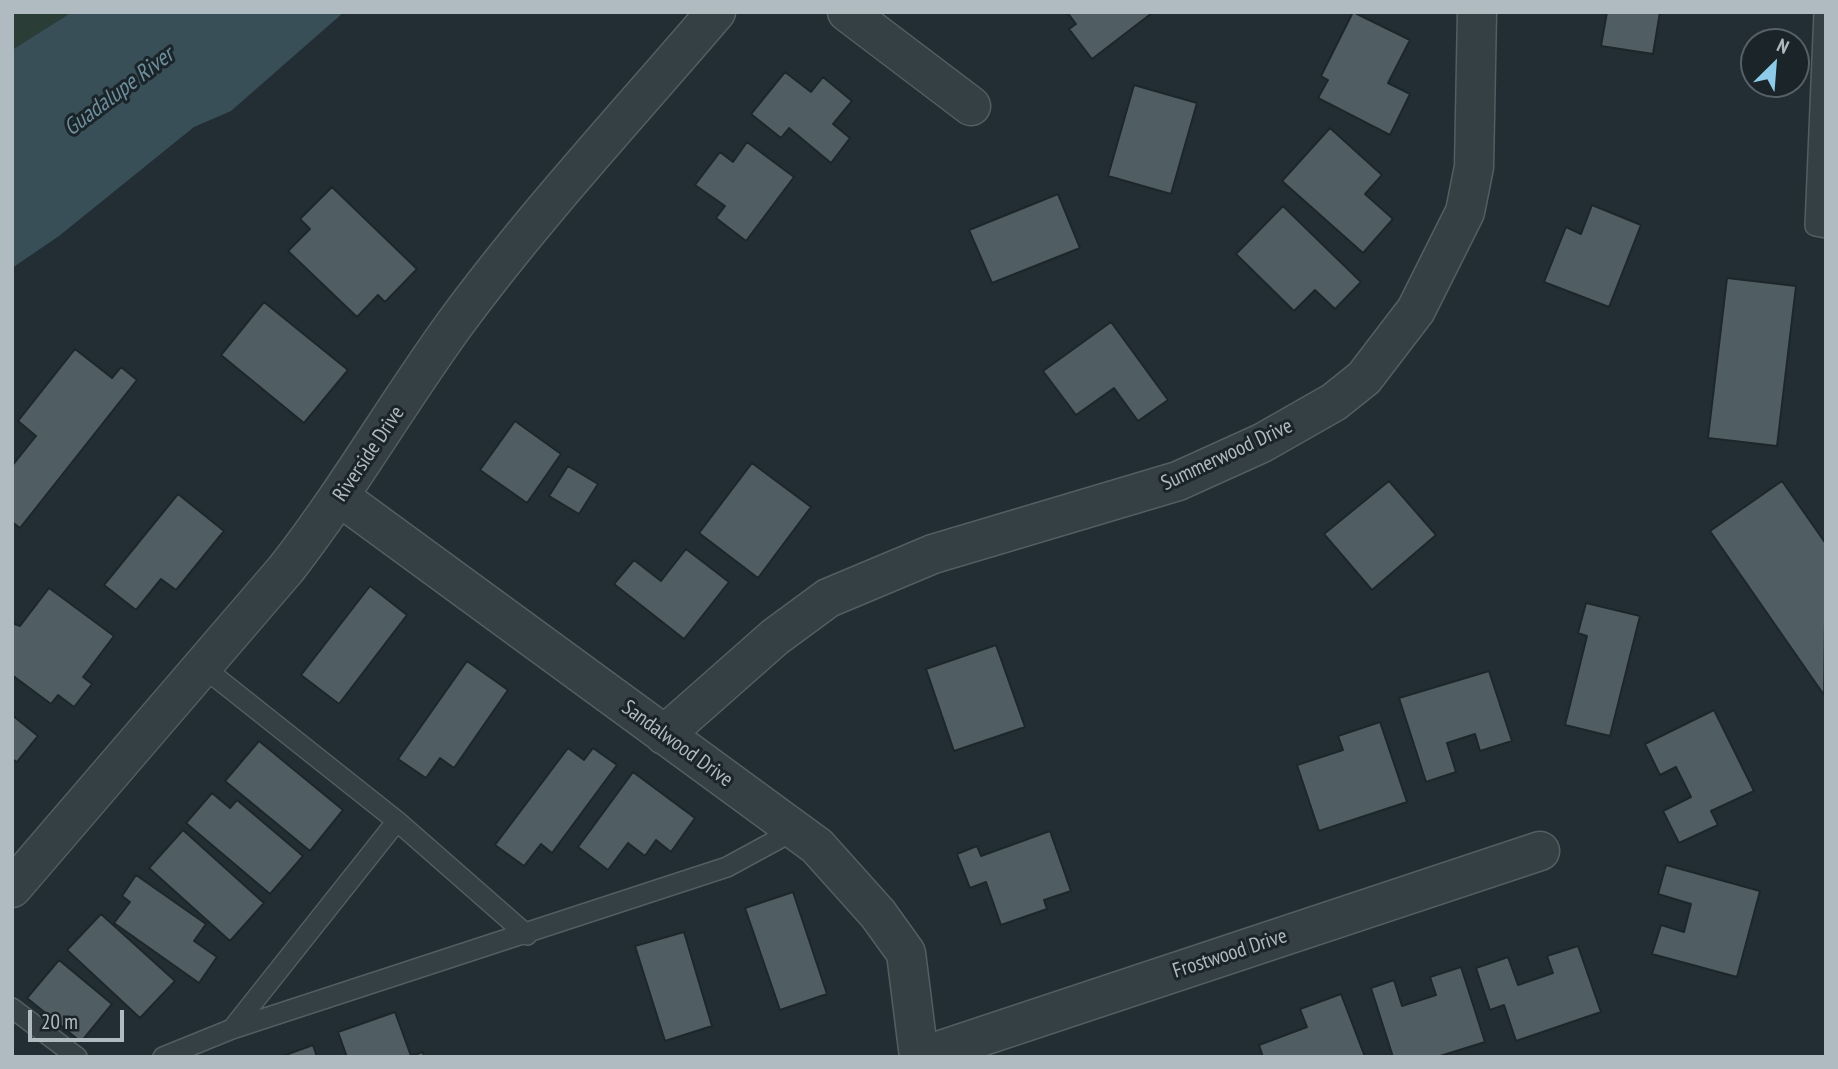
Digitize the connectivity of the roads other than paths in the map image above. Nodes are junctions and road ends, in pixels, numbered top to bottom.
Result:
1 (716, 12) edge
2 (847, 12) edge
3 (1477, 12) edge
4 (1824, 12) edge
5 (971, 106) dead end
6 (1826, 228) edge
7 (340, 497) junction
8 (203, 667) junction
9 (664, 735) junction
10 (397, 821) junction
11 (795, 830) junction
12 (1540, 851) dead end
13 (12, 888) edge
14 (527, 935) junction
15 (12, 1008) edge
16 (232, 1029) junction
17 (77, 1057) edge
18 (163, 1057) edge
19 (919, 1057) edge

1 - 7 street, Riverside Drive
2 - 5 street
3 - 9 street, Summerwood Drive
4 - 6 lane
7 - 8 street, Riverside Drive
7 - 9 street, Sandalwood Drive
8 - 10 lane
8 - 13 street, Riverside Drive
9 - 11 street, Sandalwood Drive
10 - 14 lane
10 - 16 lane
11 - 14 lane
11 - 19 street, Sandalwood Drive
12 - 19 street, Frostwood Drive
14 - 16 lane
15 - 17 lane
16 - 18 lane

